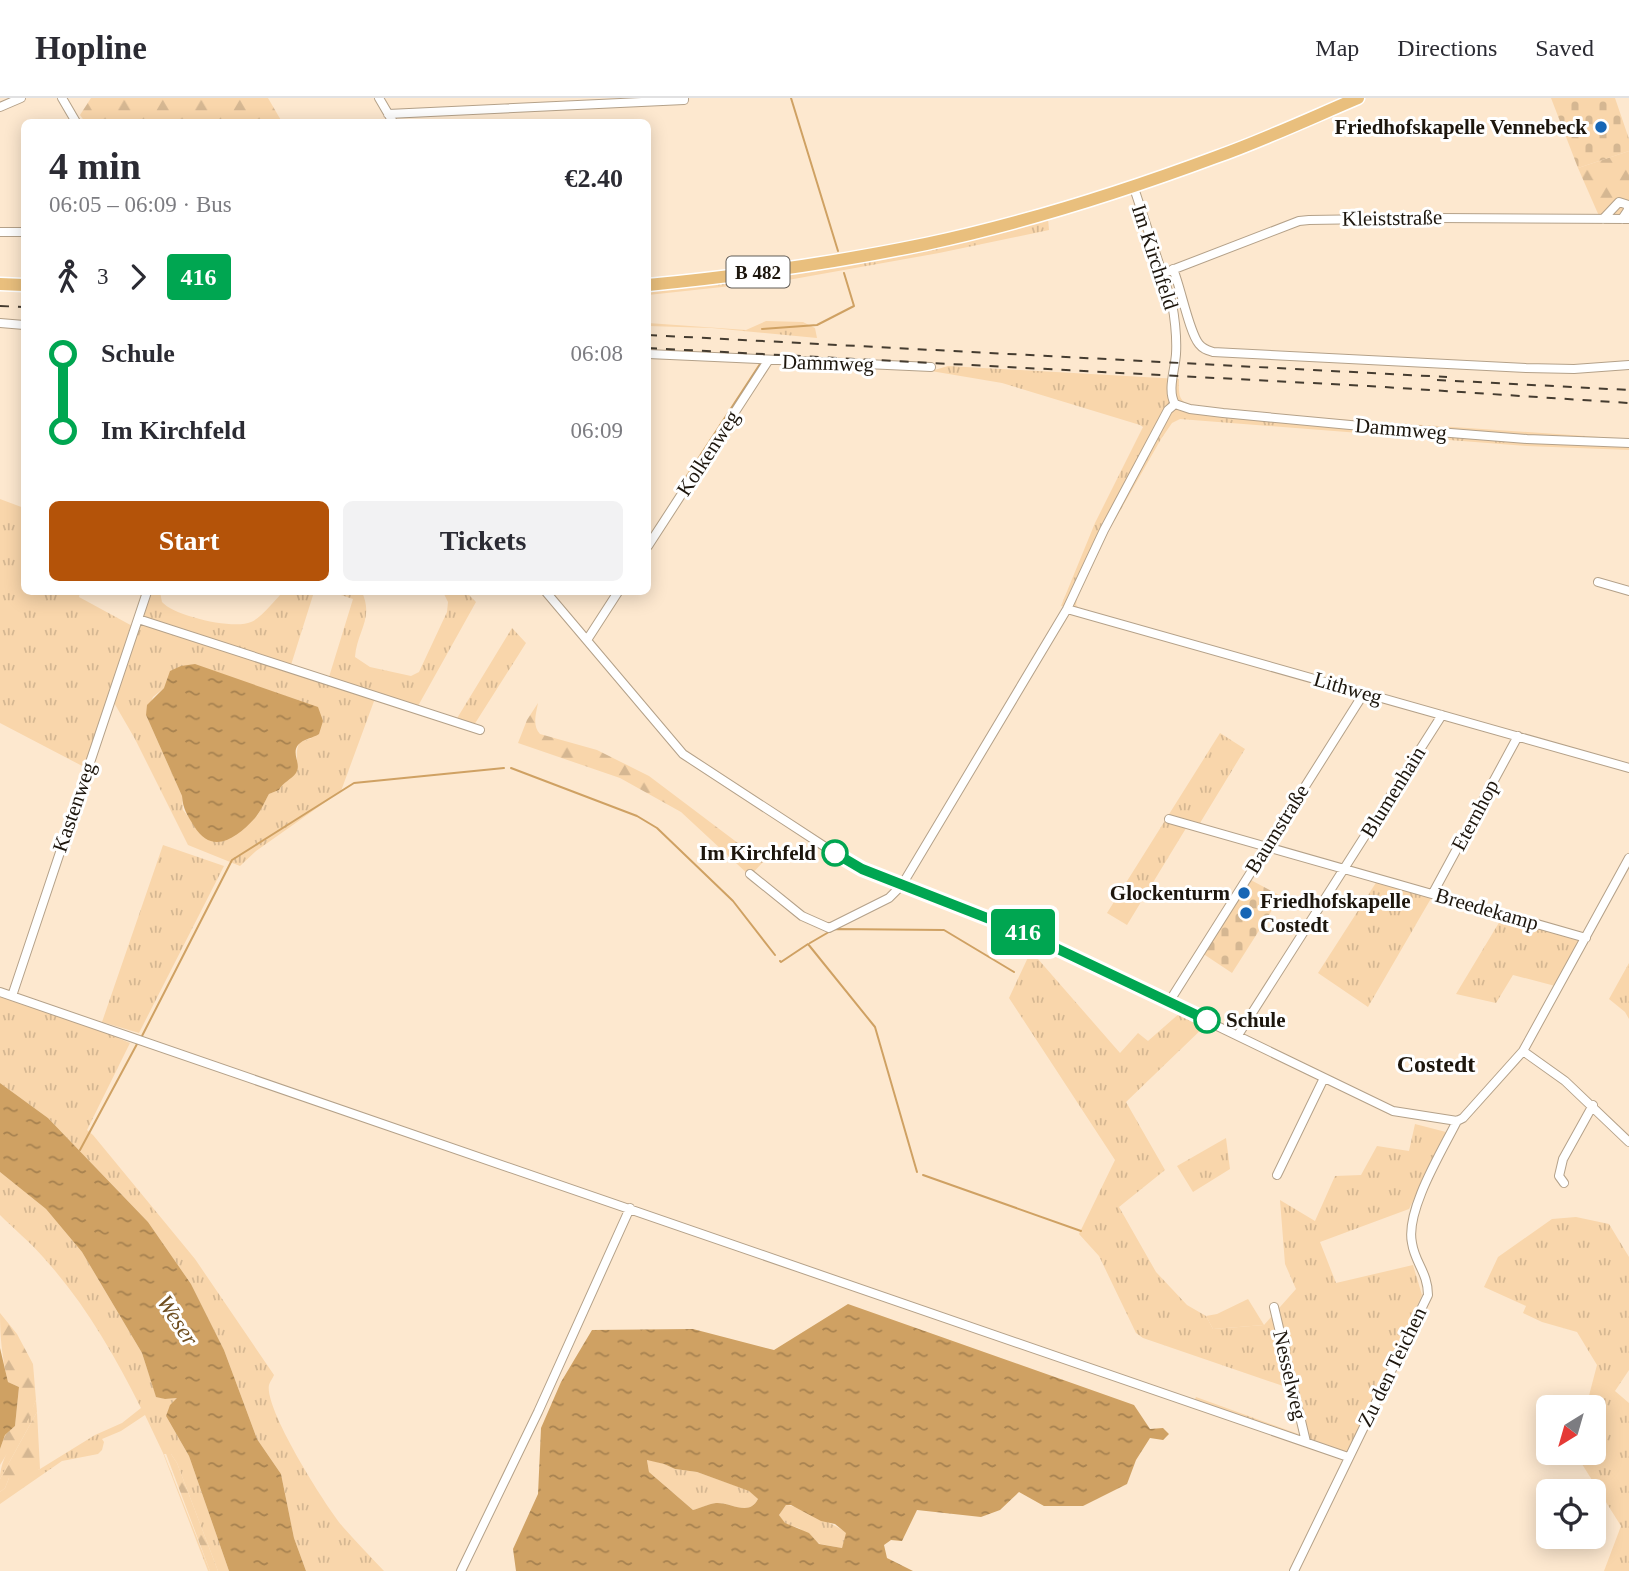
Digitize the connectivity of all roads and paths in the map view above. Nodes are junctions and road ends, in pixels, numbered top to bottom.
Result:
1 (20, 98) edge
2 (62, 98) edge
3 (379, 98) edge
4 (519, 98) edge
5 (1358, 98) edge
6 (684, 99) edge
7 (0, 107) edge
8 (524, 107) junction
9 (388, 114) junction
10 (74, 119) edge
11 (391, 119) edge
12 (1133, 185) junction
13 (1602, 219) junction
14 (1625, 219) edge
15 (0, 232) edge
16 (21, 232) edge
17 (1168, 271) junction
18 (0, 284) edge
19 (21, 285) edge
20 (651, 285) edge
21 (0, 323) edge
22 (21, 324) edge
23 (651, 354) edge
24 (768, 360) junction
25 (1629, 365) edge
26 (931, 367) dead end
27 (1175, 404) junction
28 (1629, 443) edge
29 (651, 541) edge
30 (1598, 582) dead end
31 (1629, 591) edge
32 (146, 595) edge
33 (549, 595) edge
34 (616, 595) edge
35 (1067, 609) junction
36 (138, 619) junction
37 (587, 640) junction
38 (1364, 693) junction
39 (1442, 715) junction
40 (480, 730) dead end
41 (1518, 736) junction
42 (1629, 768) edge
43 (1169, 819) dead end
44 (1266, 846) junction
45 (1629, 858) edge
46 (1344, 868) junction
47 (750, 874) dead end
48 (902, 885) junction
49 (1433, 893) junction
50 (1586, 938) junction
51 (0, 992) edge
52 (12, 996) junction
53 (1169, 1002) junction
54 (1238, 1035) junction
55 (1523, 1051) junction
56 (1324, 1078) junction
57 (1592, 1105) junction
58 (1457, 1121) junction
59 (1629, 1142) edge
60 (1277, 1175) dead end
61 (1564, 1184) dead end
62 (630, 1208) junction
63 (1274, 1307) dead end
64 (1306, 1442) junction
65 (1348, 1457) junction
66 (461, 1571) edge
67 (1294, 1571) edge

1 - 7 street
2 - 10 street
3 - 9 street
4 - 8 street
5 - 12 main road, B 482
6 - 8 street
8 - 9 street
9 - 11 street
12 - 17 street, Im Kirchfeld
12 - 20 main road, B 482
13 - 14 street, Kleiststraße
13 - 14 street
13 - 17 street, Kleiststraße
15 - 16 street
17 - 25 street
17 - 27 street, Im Kirchfeld
18 - 19 main road
21 - 22 street
23 - 24 street, Dammweg
24 - 26 street, Dammweg
24 - 29 street, Kolkenweg
27 - 28 street, Dammweg
27 - 35 street
30 - 31 street
32 - 36 street, Kastenweg
33 - 37 street
34 - 37 street
35 - 38 street, Lithweg
35 - 48 street
36 - 40 street
36 - 52 street, Kastenweg
37 - 48 street
38 - 39 street, Lithweg
38 - 44 street, Baumstraße
39 - 41 street, Lithweg
39 - 46 street, Blumenhain
41 - 42 street, Lithweg
41 - 49 street, Eternhop
43 - 44 street, Breedekamp
44 - 46 street, Breedekamp
44 - 53 street, Baumstraße
45 - 50 street, Zu den Teichen
46 - 49 street, Breedekamp
46 - 54 street, Blumenhain
47 - 48 street
48 - 53 street
49 - 50 street, Breedekamp
50 - 55 street, Zu den Teichen
51 - 52 street
52 - 62 street
53 - 54 street
54 - 56 street
55 - 57 street
55 - 58 street, Zu den Teichen
56 - 58 street
56 - 60 street
57 - 59 street
57 - 61 street
58 - 65 street, Zu den Teichen
62 - 64 street
62 - 66 street
63 - 64 street, Nesselweg
64 - 65 street
65 - 67 street, Zu den Teichen

